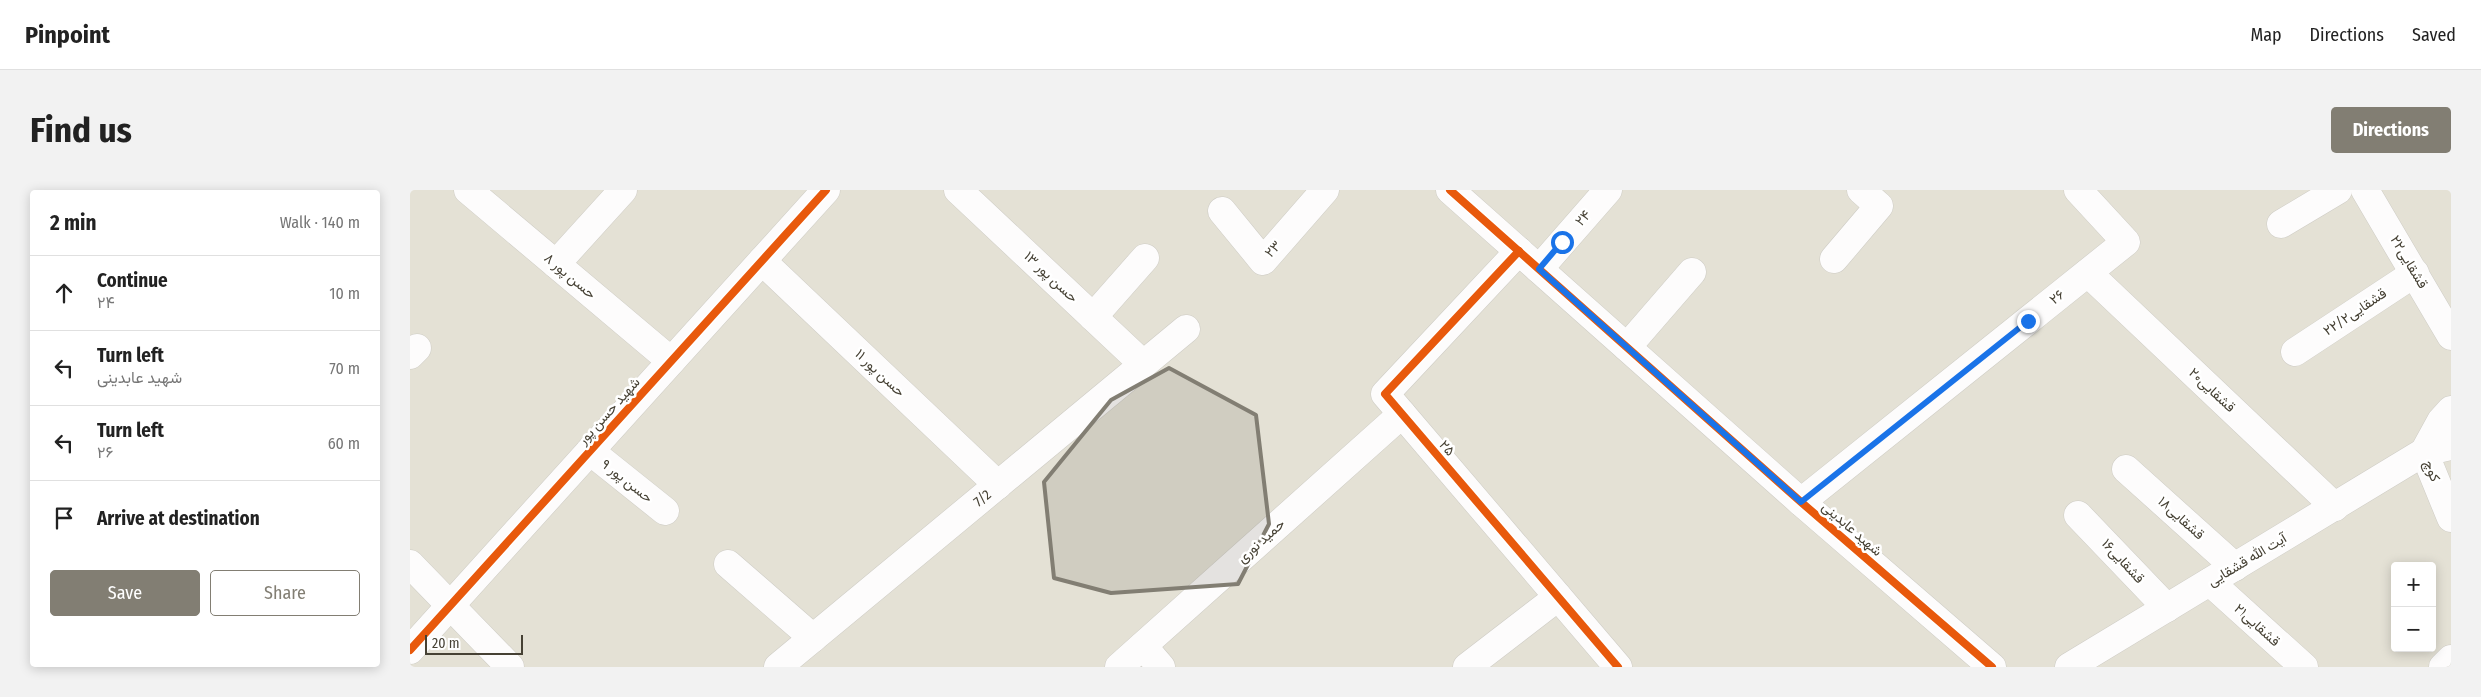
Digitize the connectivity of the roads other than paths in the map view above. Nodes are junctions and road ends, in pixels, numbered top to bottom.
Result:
1 (468, 190) edge
2 (623, 190) edge
3 (826, 190) edge
4 (958, 190) edge
5 (1325, 190) edge
6 (1450, 190) edge
7 (1608, 190) edge
8 (1861, 190) edge
9 (2078, 190) edge
10 (2338, 190) edge
11 (2365, 190) edge
12 (1222, 211) dead end
13 (2281, 224) dead end
14 (1146, 258) dead end
15 (1834, 259) dead end
16 (1529, 260) junction
17 (762, 261) junction
18 (556, 264) junction
19 (1692, 272) dead end
20 (2088, 273) junction
21 (2415, 273) junction
22 (2441, 294) edge
23 (1093, 317) junction
24 (1186, 328) dead end
25 (2451, 336) edge
26 (1627, 347) junction
27 (2295, 352) dead end
28 (671, 361) junction
29 (1143, 364) junction
30 (2451, 410) edge
31 (1402, 414) junction
32 (2451, 446) edge
33 (590, 451) junction
34 (2424, 452) junction
35 (2126, 470) dead end
36 (998, 484) junction
37 (1801, 502) junction
38 (2335, 507) junction
39 (665, 511) dead end
40 (2078, 515) dead end
41 (2451, 518) edge
42 (410, 564) edge
43 (728, 564) dead end
44 (2235, 567) junction
45 (2210, 582) junction
46 (1558, 597) junction
47 (450, 605) junction
48 (2167, 608) junction
49 (812, 638) junction
50 (1143, 646) junction
51 (410, 650) edge
52 (2451, 660) edge
53 (510, 667) edge
54 (778, 667) edge
55 (1119, 667) edge
56 (1161, 667) edge
57 (1466, 667) edge
58 (1618, 667) edge
59 (1992, 667) edge
60 (2069, 667) edge
61 (2304, 667) edge
62 (2443, 667) edge

1 - 18 street, ۸ حسن پور
2 - 18 street
3 - 17 street, شهید حسن پور
4 - 23 street, ۱۳ حسن پور
5 - 12 street, ۲۳
6 - 16 street, شهید عابدینی
7 - 16 street, ۲۴
8 - 15 street
9 - 20 street, ۲۶
10 - 13 street
11 - 21 street, ۲۲قشقایی
14 - 23 street
16 - 26 street, شهید عابدینی
16 - 31 street, ۲۵
17 - 28 street, شهید حسن پور
17 - 36 street, ۱۱ حسن پور
18 - 28 street, ۸ حسن پور
19 - 26 street
20 - 37 street, ۲۶
20 - 38 street, ۲۰قشقایی
21 - 22 street, ۲۲قشقایی
21 - 27 street, ۲۲/۲قشقایی
22 - 25 street, ۲۲قشقایی
23 - 29 street, ۱۳ حسن پور
24 - 29 street, 7/2
26 - 37 street, شهید عابدینی
28 - 33 street, شهید حسن پور
29 - 36 street, 7/2
30 - 34 street, آیت الله قشقایی
31 - 46 street, ۲۵
31 - 50 street, حمید نوری
32 - 34 street, آیت الله قشقایی
33 - 39 street, ۹ حسن پور
33 - 47 street, شهید حسن پور
34 - 38 street, آیت الله قشقایی
34 - 41 street, کوچ
35 - 44 street, ۱۸قشقایی
36 - 49 street, 7/2
37 - 59 street, شهید عابدینی
38 - 44 street, آیت الله قشقایی
40 - 48 street, ۱۶قشقایی
42 - 47 street
43 - 49 street
44 - 45 street, آیت الله قشقایی
45 - 48 street, آیت الله قشقایی
45 - 61 street, قشقایی۲۱
46 - 57 street
46 - 58 street, ۲۵
47 - 51 street, شهید حسن پور
47 - 53 street
48 - 60 street, آیت الله قشقایی
49 - 54 street, 7/2
50 - 55 street, حمید نوری
50 - 56 street
52 - 62 street

